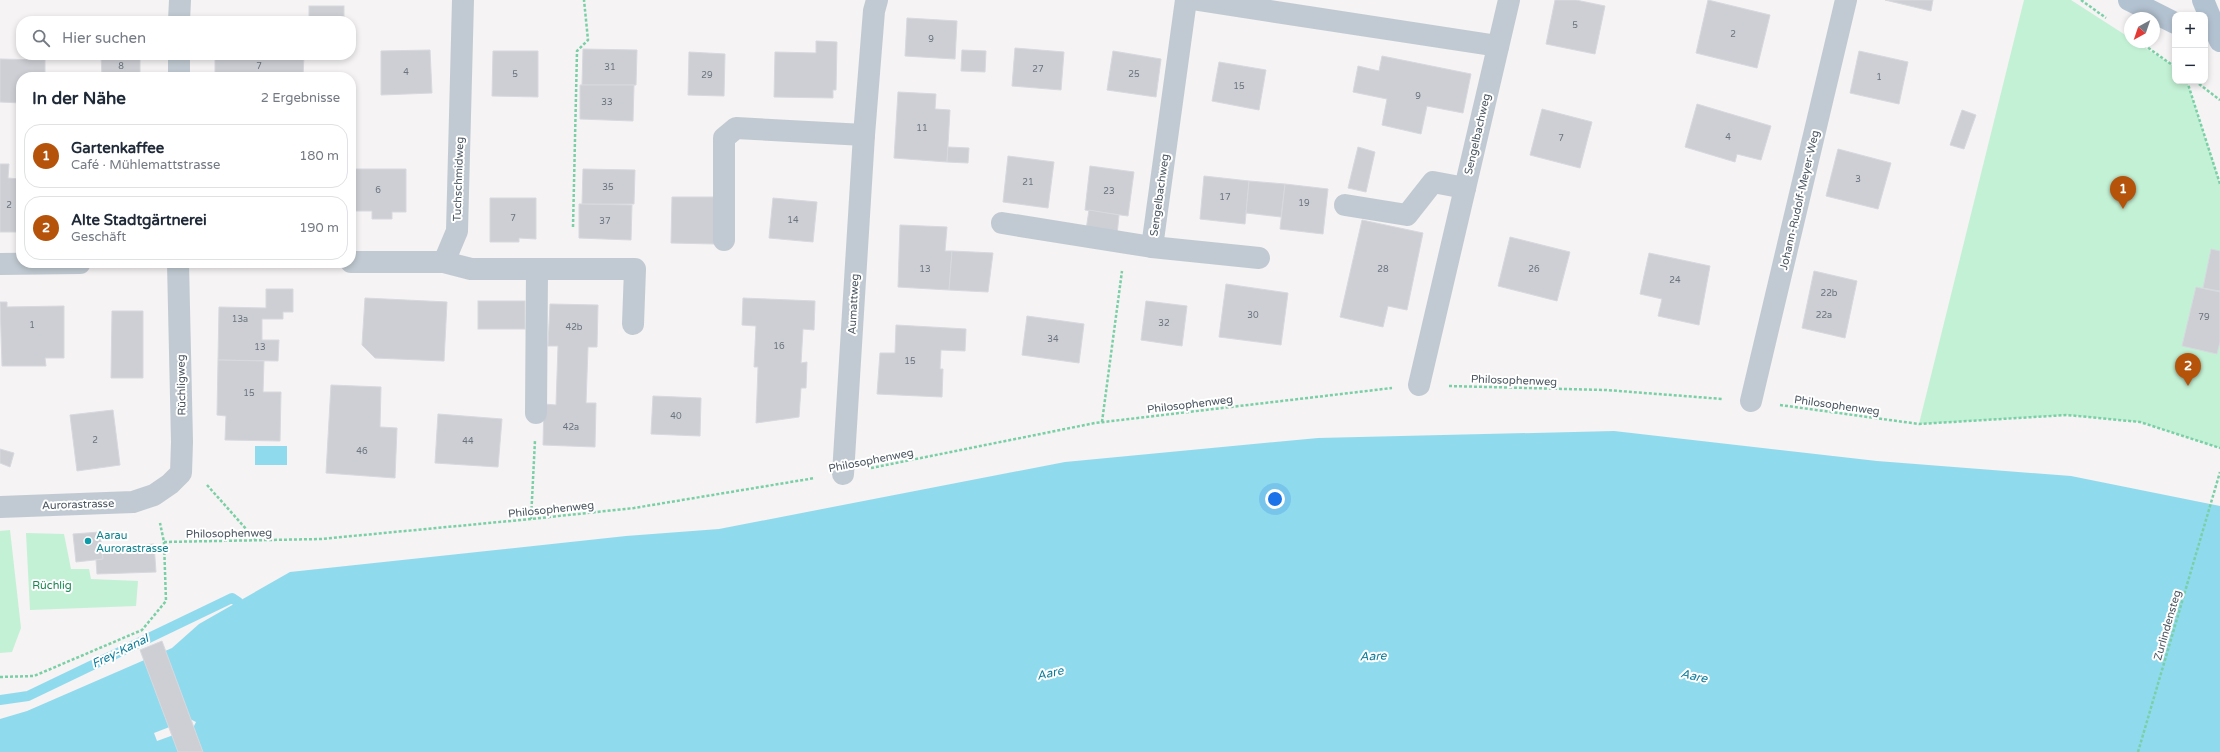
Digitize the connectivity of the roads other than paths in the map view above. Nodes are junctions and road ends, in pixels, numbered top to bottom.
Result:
1 (180, 0) edge
2 (463, 0) edge
3 (877, 0) edge
4 (1186, 0) edge
5 (1198, 0) edge
6 (1509, 0) edge
7 (1846, 0) edge
8 (2129, 0) edge
9 (2203, 0) edge
10 (2217, 0) edge
11 (2220, 2) edge
12 (180, 16) edge
13 (2172, 22) edge
14 (2208, 40) edge
15 (2220, 41) edge
16 (1498, 46) junction
17 (2220, 48) edge
18 (179, 60) edge
19 (179, 72) edge
20 (864, 135) junction
21 (1465, 188) junction
22 (1345, 205) dead end
23 (1002, 223) dead end
24 (724, 240) dead end
25 (1152, 247) junction
26 (1259, 258) dead end
27 (356, 262) edge
28 (444, 262) junction
29 (0, 264) edge
30 (16, 264) edge
31 (178, 268) edge
32 (537, 270) junction
33 (633, 324) dead end
34 (1420, 385) road end
35 (1751, 401) road end
36 (536, 413) road end
37 (843, 474) road end
38 (154, 494) joint
39 (0, 507) edge

1 - 12 street
2 - 28 street, Tuchschmidweg
3 - 20 street, Aumattweg
4 - 25 street, Sengelbachweg
5 - 16 street
6 - 16 street, Sengelbachweg
7 - 35 street, Johann-Rudolf-Meyer-Weg
8 - 13 main road
9 - 15 main road
10 - 11 main road
14 - 17 main road
16 - 21 street, Sengelbachweg
18 - 19 street
20 - 24 street
20 - 37 street, Aumattweg
21 - 22 street
21 - 34 street, Sengelbachweg
23 - 25 street
25 - 26 street
27 - 28 street
28 - 32 street
29 - 30 street
31 - 38 street, Rüchligweg
32 - 33 street
32 - 36 street
38 - 39 street, Aurorastrasse

